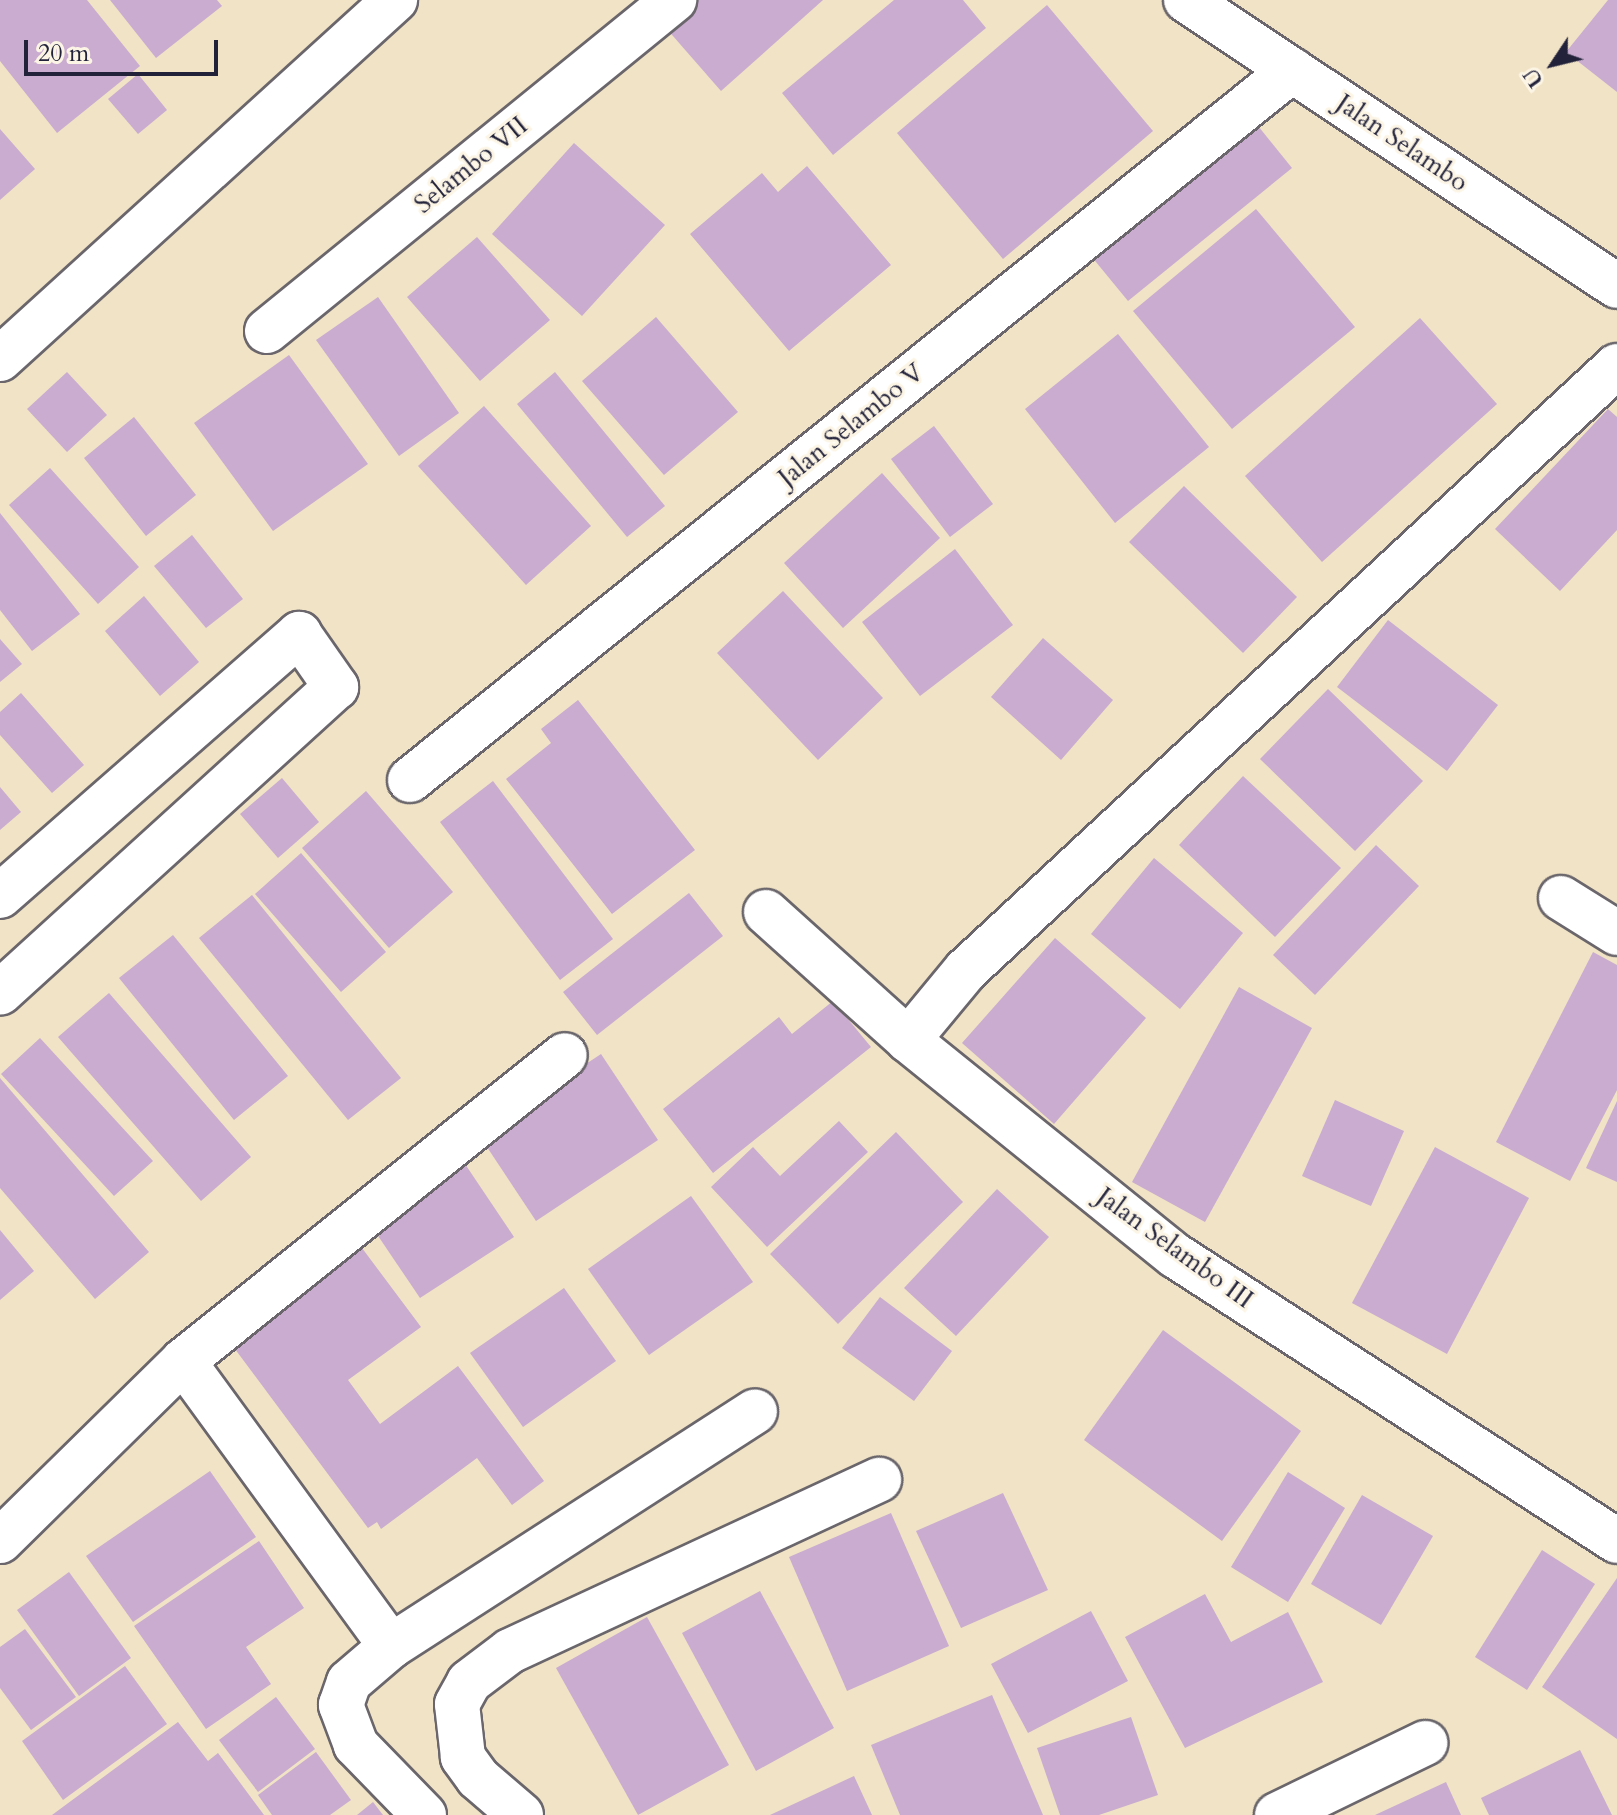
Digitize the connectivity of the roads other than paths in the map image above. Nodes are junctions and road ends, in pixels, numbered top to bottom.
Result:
1 (395, 0) edge
2 (674, 0) edge
3 (1186, 0) edge
4 (1292, 70) junction
5 (1617, 286) edge
6 (267, 331) dead end
7 (0, 359) edge
8 (1617, 366) edge
9 (410, 780) dead end
10 (0, 896) edge
11 (1561, 898) dead end
12 (766, 912) dead end
13 (1617, 933) edge
14 (0, 993) edge
15 (908, 1040) junction
16 (565, 1055) dead end
17 (183, 1361) junction
18 (755, 1411) dead end
19 (879, 1480) dead end
20 (0, 1541) edge
21 (1617, 1541) edge
22 (391, 1646) junction
23 (1425, 1743) dead end
24 (424, 1815) edge
25 (521, 1815) edge
26 (1277, 1815) edge

1 - 7 street
2 - 6 street, Selambo VII
3 - 4 street, Jalan Selambo
4 - 5 street, Jalan Selambo
4 - 9 street, Jalan Selambo V
8 - 15 street
10 - 14 street
11 - 13 street
12 - 15 street, Jalan Selambo III
15 - 21 street, Jalan Selambo III
16 - 17 street
17 - 20 street
17 - 22 street
18 - 22 street
19 - 25 street
22 - 24 street
23 - 26 street

